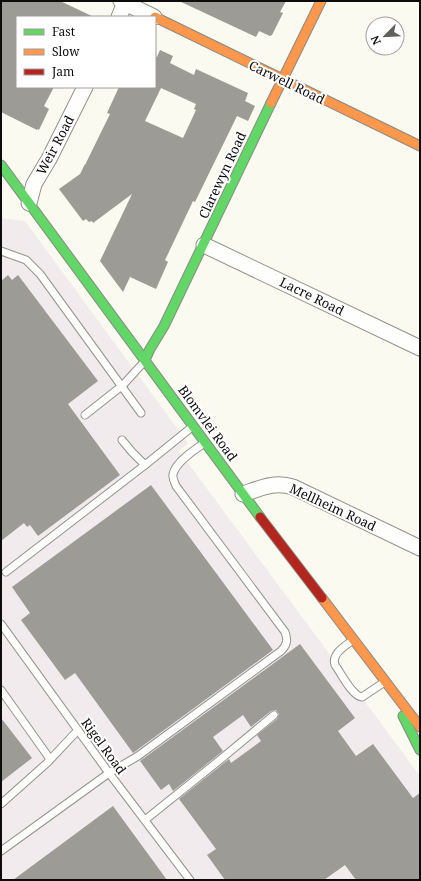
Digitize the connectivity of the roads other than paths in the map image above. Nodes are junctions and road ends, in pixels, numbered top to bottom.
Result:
1 (321, 1) edge
2 (123, 2) edge
3 (119, 16) edge
4 (153, 16) edge
5 (156, 17) edge
6 (282, 79) junction
7 (84, 88) edge
8 (420, 146) edge
9 (1, 165) edge
10 (29, 203) junction
11 (204, 244) junction
12 (1, 251) edge
13 (420, 348) edge
14 (145, 360) junction
15 (122, 386) junction
16 (141, 413) dead end
17 (86, 415) dead end
18 (194, 426) junction
19 (122, 440) dead end
20 (205, 442) junction
21 (145, 465) junction
22 (243, 494) junction
23 (420, 548) edge
24 (6, 572) dead end
25 (1, 624) edge
26 (353, 640) junction
27 (385, 682) junction
28 (1, 690) edge
29 (395, 696) junction
30 (274, 715) dead end
31 (420, 727) edge
32 (78, 730) junction
33 (420, 750) edge
34 (50, 759) junction
35 (109, 773) junction
36 (1, 804) edge
37 (145, 820) junction
38 (1, 851) edge
39 (190, 880) edge

1 - 6 street, Clarewyn Road
2 - 3 street
2 - 4 street, Carwell Road
5 - 6 street, Carwell Road
6 - 8 street, Carwell Road
6 - 11 street, Clarewyn Road
7 - 10 street, Weir Road
9 - 10 street, Blomvlei Road
10 - 14 street, Blomvlei Road
11 - 13 street, Lacre Road
11 - 14 street, Clarewyn Road
12 - 15 lane
14 - 15 lane
14 - 18 street, Blomvlei Road
15 - 16 lane
15 - 17 lane
18 - 20 street, Blomvlei Road
18 - 21 lane
19 - 21 lane
20 - 22 street, Blomvlei Road
20 - 35 lane
21 - 24 lane
22 - 23 street, Mellheim Road
22 - 26 street, Blomvlei Road
25 - 32 lane, Rigel Road
26 - 27 street, Blomvlei Road
26 - 27 lane
27 - 29 street, Blomvlei Road
28 - 34 lane
29 - 31 street, Blomvlei Road
29 - 33 street, Blomvlei Road
30 - 37 lane
32 - 34 lane
32 - 35 lane, Rigel Road
34 - 36 lane
35 - 37 lane, Rigel Road
35 - 38 lane
37 - 39 lane, Rigel Road

